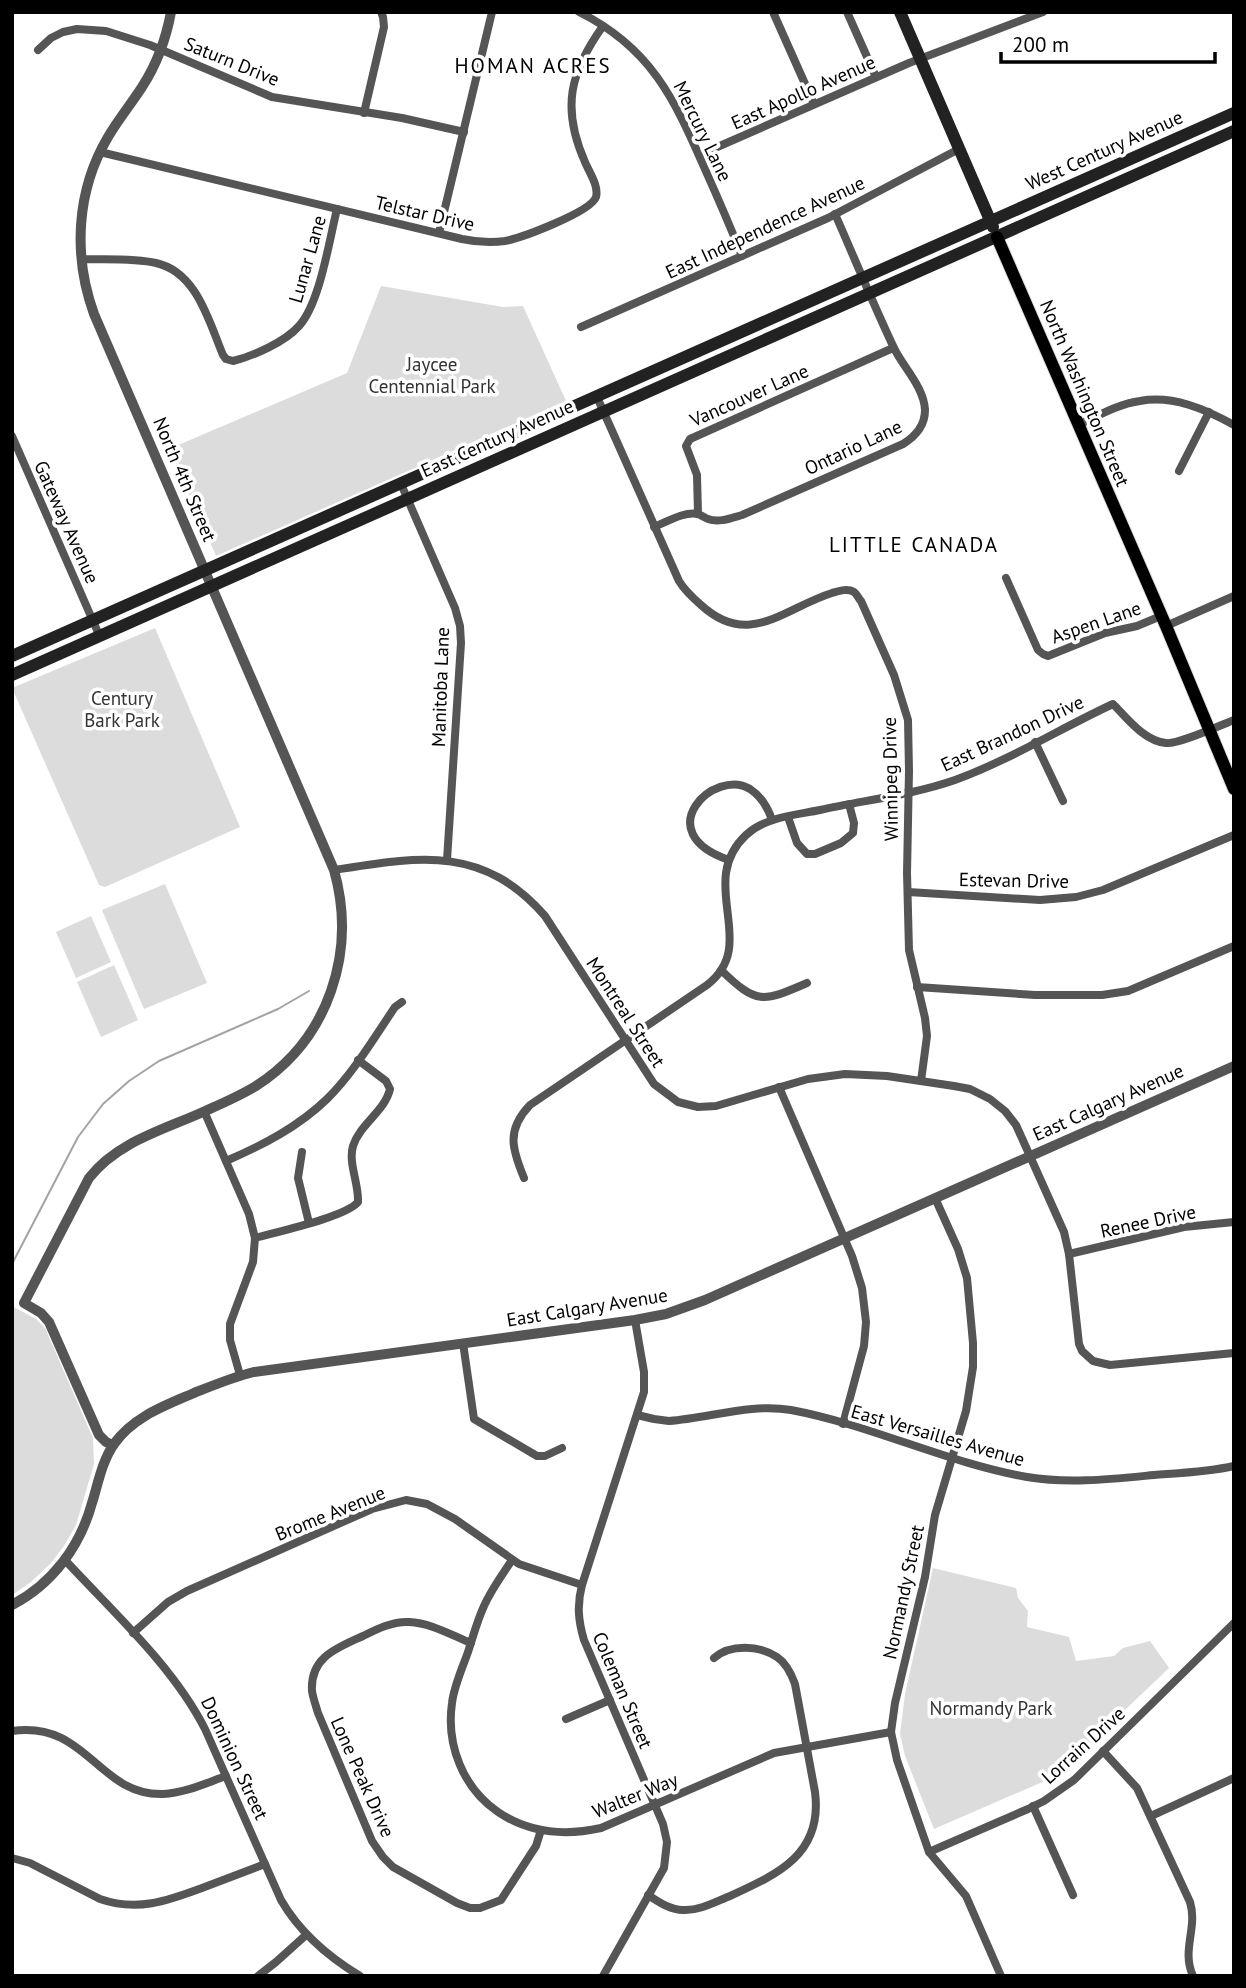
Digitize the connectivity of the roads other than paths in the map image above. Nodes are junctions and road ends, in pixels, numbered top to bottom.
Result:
1 (171, 12) edge
2 (381, 12) edge
3 (492, 12) edge
4 (579, 12) edge
5 (773, 12) edge
6 (847, 12) edge
7 (900, 12) edge
8 (1043, 12) edge
9 (603, 26) junction
10 (38, 50) dead end
11 (161, 50) junction
12 (920, 60) junction
13 (876, 77) junction
14 (814, 104) junction
15 (364, 113) junction
16 (1234, 113) edge
17 (1234, 131) edge
18 (464, 132) junction
19 (959, 149) junction
20 (100, 152) junction
21 (699, 155) junction
22 (337, 209) junction
23 (835, 214) junction
24 (991, 223) junction
25 (439, 233) junction
26 (997, 237) junction
27 (742, 256) junction
28 (81, 259) junction
29 (864, 279) junction
30 (870, 294) junction
31 (581, 327) dead end
32 (894, 348) junction
33 (597, 397) junction
34 (604, 412) junction
35 (1209, 412) junction
36 (1078, 425) junction
37 (1234, 425) edge
38 (12, 436) edge
39 (1179, 471) dead end
40 (401, 484) junction
41 (408, 499) junction
42 (698, 514) junction
43 (654, 527) junction
44 (206, 571) junction
45 (1006, 578) dead end
46 (212, 585) junction
47 (1234, 596) edge
48 (93, 620) junction
49 (1163, 621) junction
50 (100, 637) junction
51 (12, 656) edge
52 (12, 675) edge
53 (1234, 719) edge
54 (1208, 730) junction
55 (1035, 742) junction
56 (1234, 789) edge
57 (909, 792) junction
58 (1063, 801) dead end
59 (849, 804) junction
60 (788, 817) junction
61 (772, 820) junction
62 (1234, 835) edge
63 (447, 860) junction
64 (729, 860) junction
65 (334, 870) junction
66 (908, 892) junction
67 (1234, 946) edge
68 (721, 970) junction
69 (807, 983) dead end
70 (917, 987) junction
71 (402, 1002) dead end
72 (625, 1040) junction
73 (358, 1060) junction
74 (1234, 1066) edge
75 (921, 1081) junction
76 (779, 1087) junction
77 (204, 1111) junction
78 (302, 1152) dead end
79 (1031, 1156) junction
80 (226, 1161) junction
81 (524, 1178) dead end
82 (935, 1198) junction
83 (1234, 1222) edge
84 (309, 1223) junction
85 (255, 1238) junction
86 (845, 1238) junction
87 (1069, 1254) junction
88 (635, 1320) junction
89 (463, 1343) junction
90 (1234, 1353) edge
91 (240, 1375) junction
92 (637, 1415) junction
93 (844, 1424) junction
94 (113, 1445) junction
95 (562, 1448) dead end
96 (951, 1457) junction
97 (1234, 1466) edge
98 (65, 1560) junction
99 (512, 1560) junction
100 (582, 1585) junction
101 (12, 1605) edge
102 (1234, 1623) edge
103 (133, 1633) junction
104 (471, 1643) junction
105 (714, 1658) dead end
106 (610, 1700) junction
107 (566, 1719) dead end
108 (12, 1731) edge
109 (891, 1732) junction
110 (807, 1747) junction
111 (1103, 1751) junction
112 (226, 1776) junction
113 (1234, 1778) edge
114 (655, 1805) junction
115 (1034, 1806) junction
116 (1150, 1816) junction
117 (541, 1830) junction
118 (929, 1852) junction
119 (12, 1858) edge
120 (265, 1864) junction
121 (648, 1895) junction
122 (1073, 1895) dead end
123 (306, 1935) junction
124 (258, 1976) edge
125 (360, 1976) edge
126 (603, 1976) edge
127 (1001, 1976) edge
128 (1193, 1976) edge

1 - 11 street, North 4th Street
2 - 15 street
3 - 18 street
4 - 9 street, Mercury Lane
5 - 14 street
6 - 13 street
7 - 12 main road, North Washington Street
8 - 12 street, East Apollo Avenue
9 - 21 street, Mercury Lane
9 - 25 street, Telstar Drive
10 - 11 street, Saturn Drive
11 - 15 street, Saturn Drive
11 - 20 street, North 4th Street
12 - 13 street, East Apollo Avenue
12 - 19 main road, North Washington Street
13 - 14 street, East Apollo Avenue
14 - 21 street, East Apollo Avenue
15 - 18 street, Saturn Drive
16 - 24 main road, West Century Avenue
17 - 26 main road, West Century Avenue
18 - 25 street
19 - 23 street, East Independence Avenue
19 - 24 main road, North Washington Street
20 - 22 street, Telstar Drive
20 - 28 street, North 4th Street
21 - 27 street, Mercury Lane
22 - 25 street, Telstar Drive
22 - 28 street, Lunar Lane
23 - 27 street, East Independence Avenue
23 - 29 street, Ontario Lane
24 - 26 main road, North Washington Street
24 - 29 main road, East Century Avenue
26 - 30 main road, East Century Avenue
26 - 36 main road, North Washington Street
27 - 31 street, East Independence Avenue
28 - 44 street, North 4th Street
29 - 30 street, Ontario Lane
29 - 33 main road, East Century Avenue
30 - 32 street, Ontario Lane
30 - 34 main road, East Century Avenue
32 - 42 street, Vancouver Lane
32 - 42 street, Ontario Lane
33 - 34 street, Winnipeg Drive
33 - 40 main road, East Century Avenue
34 - 41 main road, East Century Avenue
34 - 43 street, Winnipeg Drive
35 - 36 street
35 - 37 street
35 - 39 street
36 - 49 main road, North Washington Street
38 - 48 street, Gateway Avenue
40 - 41 street, Manitoba Lane
40 - 44 main road, East Century Avenue
41 - 46 main road, East Century Avenue
41 - 63 street, Manitoba Lane
42 - 43 street, Ontario Lane
43 - 57 street, Winnipeg Drive
44 - 46 street, North 4th Street
44 - 48 main road, East Century Avenue
45 - 49 street, Aspen Lane
46 - 50 main road, East Century Avenue
46 - 65 street, North 4th Street
47 - 49 street
48 - 50 street, Gateway Avenue
48 - 51 main road, East Century Avenue
49 - 54 main road, North Washington Street
50 - 52 main road, East Century Avenue
53 - 54 street
54 - 55 street, East Brandon Drive
54 - 56 main road, North Washington Street
55 - 57 street, East Brandon Drive
55 - 58 street
57 - 59 street, East Brandon Drive
57 - 66 street, Winnipeg Drive
59 - 60 street, East Brandon Drive
59 - 60 street
60 - 61 street, East Brandon Drive
61 - 64 street, East Brandon Drive
61 - 64 street
62 - 66 street, Estevan Drive
63 - 65 street, Montreal Street
63 - 72 street, Montreal Street
64 - 68 street
65 - 77 street, North 4th Street
66 - 70 street, Winnipeg Drive
67 - 70 street
68 - 69 street
68 - 72 street
70 - 75 street, Winnipeg Drive
71 - 73 street
72 - 76 street, Montreal Street
72 - 81 street
73 - 80 street
73 - 84 street
74 - 79 street, East Calgary Avenue
75 - 76 street, Montreal Street
75 - 79 street, Montreal Street
76 - 86 street
77 - 80 street
77 - 94 street
78 - 84 street
79 - 82 street, East Calgary Avenue
79 - 87 street, Montreal Street
80 - 85 street
82 - 86 street, East Calgary Avenue
82 - 96 street, Normandy Street
83 - 87 street, Renee Drive
84 - 85 street
85 - 91 street
86 - 88 street, East Calgary Avenue
86 - 93 street
87 - 90 street, Montreal Street
88 - 89 street, East Calgary Avenue
88 - 92 street, Coleman Street
89 - 91 street, East Calgary Avenue
89 - 95 street
91 - 94 street, East Calgary Avenue
92 - 93 street, East Versailles Avenue
92 - 100 street, Coleman Street
93 - 96 street, East Versailles Avenue
94 - 98 street, East Calgary Avenue
96 - 97 street, East Versailles Avenue
96 - 109 street, Normandy Street
98 - 101 street, East Calgary Avenue
98 - 103 street, Dominion Street
99 - 100 street, Brome Avenue
99 - 103 street, Brome Avenue
99 - 104 street, Walter Way
100 - 106 street, Coleman Street
102 - 111 street, Lorrain Drive
103 - 112 street, Dominion Street
104 - 117 street, Walter Way
104 - 117 street, Lone Peak Drive
105 - 110 street
106 - 107 street
106 - 114 street, Coleman Street
108 - 112 street
109 - 110 street, Walter Way
109 - 118 street, Normandy Street
110 - 114 street, Walter Way
110 - 121 street
111 - 115 street, Lorrain Drive
111 - 116 street
112 - 120 street, Dominion Street
113 - 116 street
114 - 117 street, Walter Way
114 - 121 street, Coleman Street
115 - 118 street, Lorrain Drive
115 - 122 street
116 - 128 street
118 - 127 street, Normandy Street
119 - 120 street
120 - 123 street, Dominion Street
121 - 126 street, Coleman Street
123 - 124 street
123 - 125 street, Dominion Street

